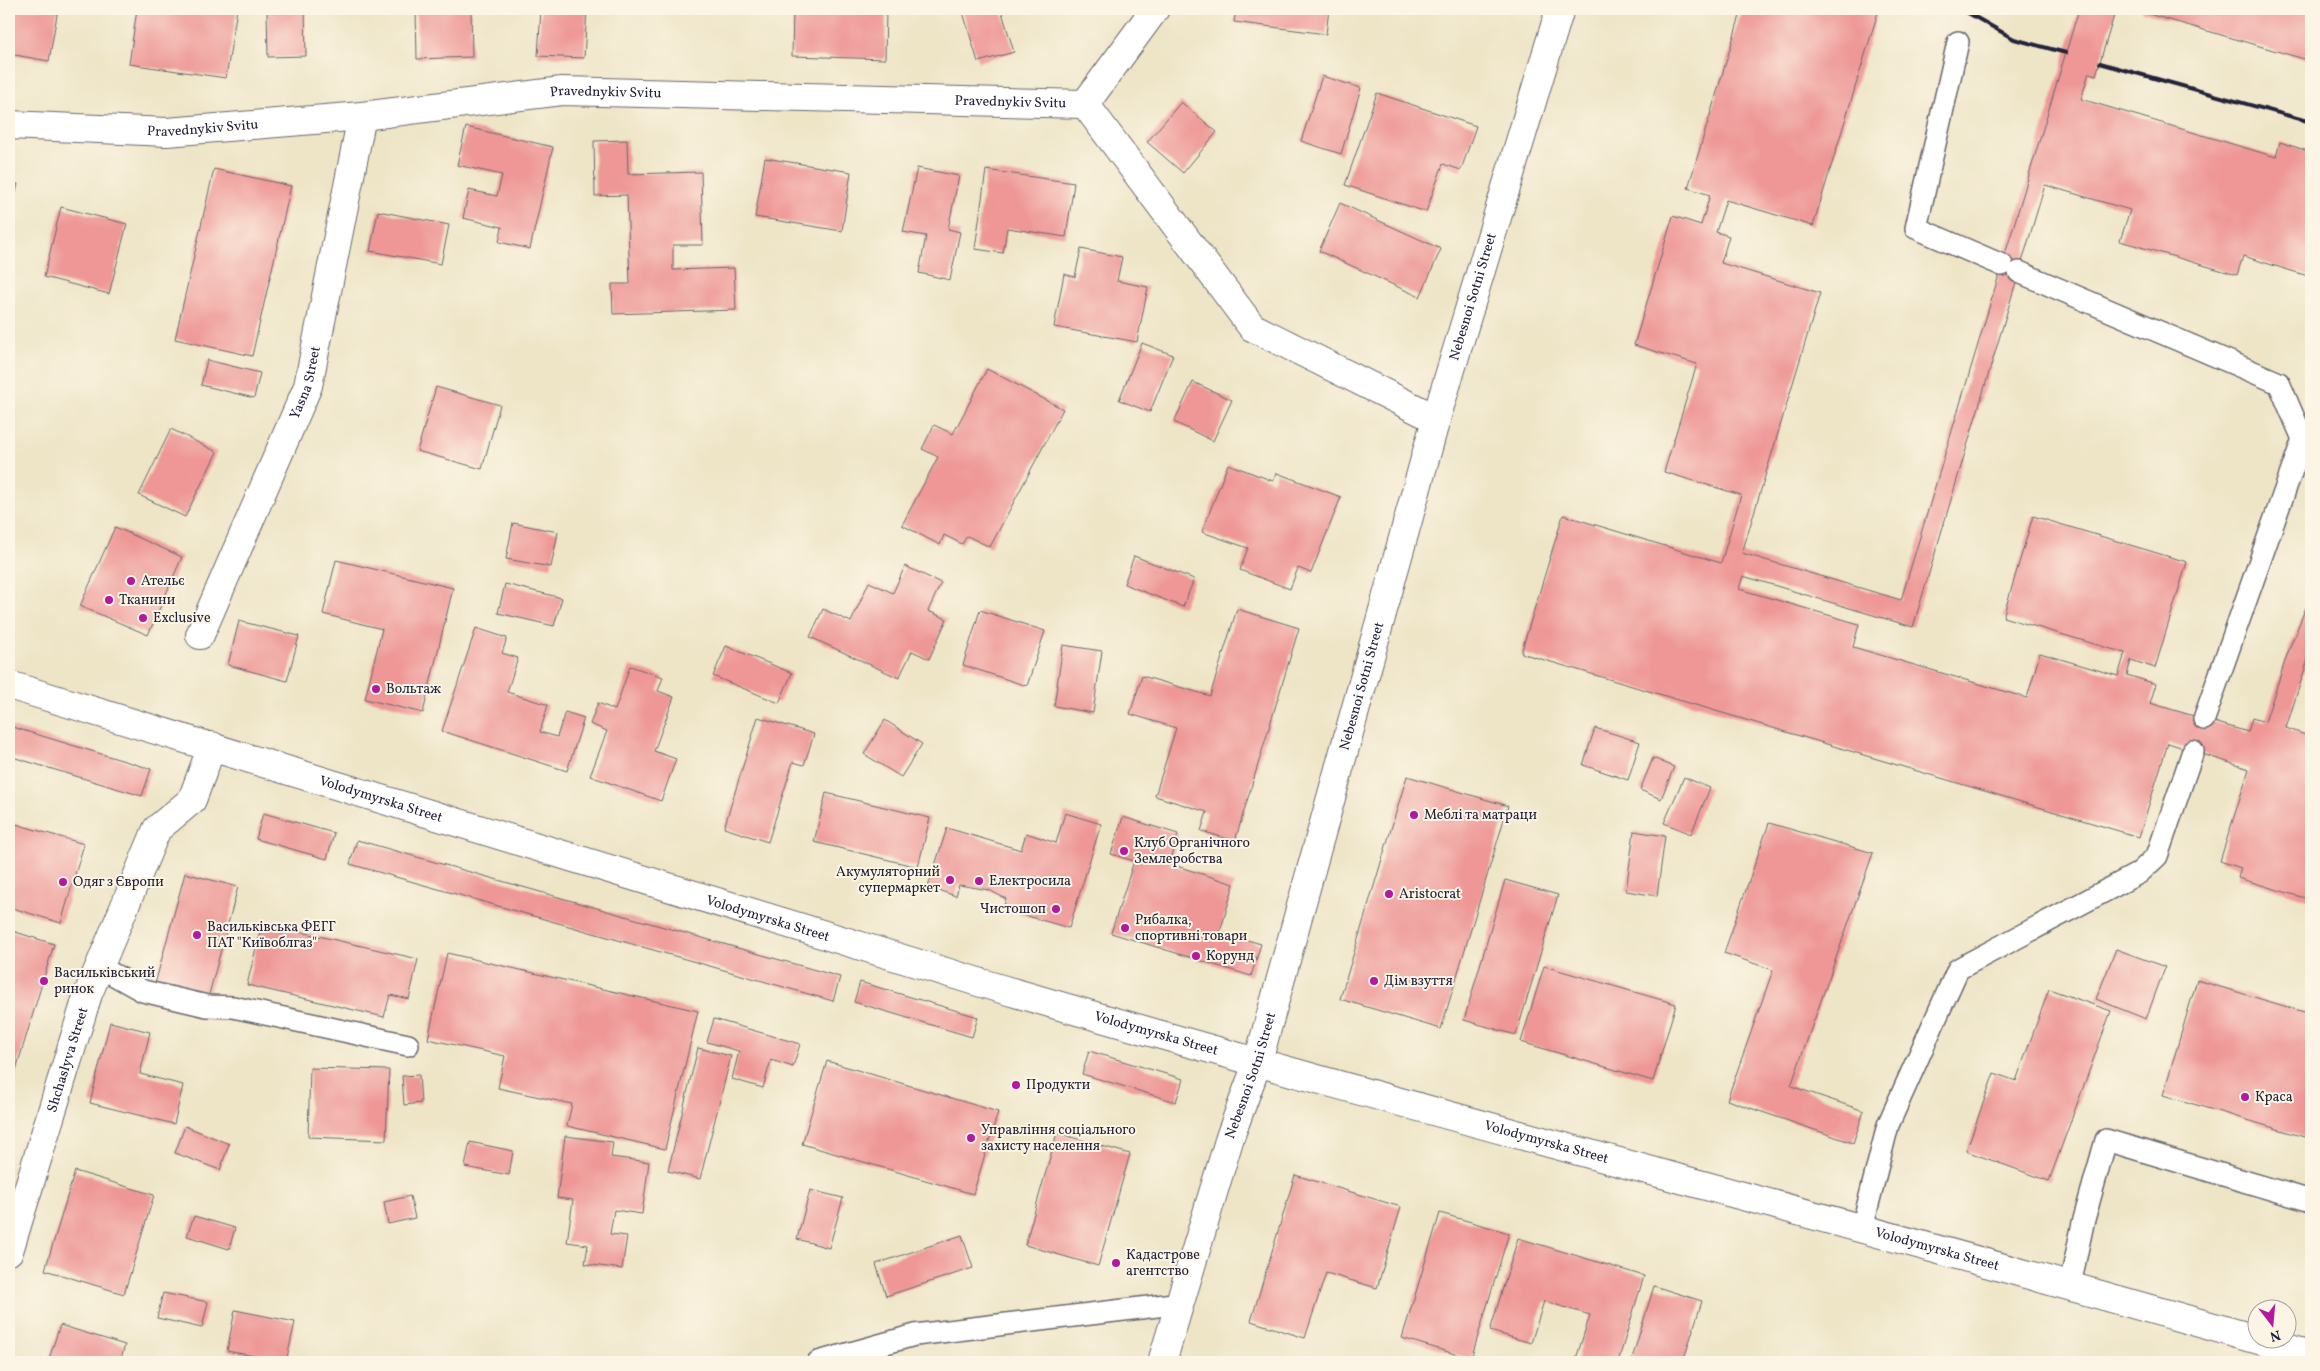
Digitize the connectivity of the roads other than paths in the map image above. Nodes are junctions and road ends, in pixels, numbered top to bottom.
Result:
1 (1155, 9) edge
2 (1560, 9) edge
3 (1958, 42) dead end
4 (1085, 104) junction
5 (362, 116) junction
6 (9, 125) edge
7 (1436, 419) junction
8 (200, 635) dead end
9 (9, 685) edge
10 (2204, 719) dead end
11 (212, 746) junction
12 (2193, 751) dead end
13 (100, 967) junction
14 (408, 1045) dead end
15 (1258, 1061) junction
16 (2311, 1201) edge
17 (1862, 1228) junction
18 (9, 1251) edge
19 (2070, 1285) junction
20 (1182, 1303) junction
21 (2311, 1355) edge
22 (818, 1362) edge
23 (1162, 1362) edge

1 - 4 street, Pravednykiv Svitu
2 - 7 street, Nebesnoi Sotni Street
3 - 10 lane
4 - 5 street, Pravednykiv Svitu
4 - 7 street
5 - 6 street, Pravednykiv Svitu
5 - 8 street, Yasna Street
7 - 15 street, Nebesnoi Sotni Street
9 - 11 street, Volodymyrska Street
11 - 13 street, Shchaslyva Street
11 - 15 street, Volodymyrska Street
12 - 17 lane
13 - 14 lane
13 - 18 street, Shchaslyva Street
15 - 17 street, Volodymyrska Street
15 - 20 street, Nebesnoi Sotni Street
16 - 19 lane
17 - 19 street, Volodymyrska Street
19 - 21 street, Volodymyrska Street
20 - 22 lane
20 - 23 street, Nebesnoi Sotni Street

